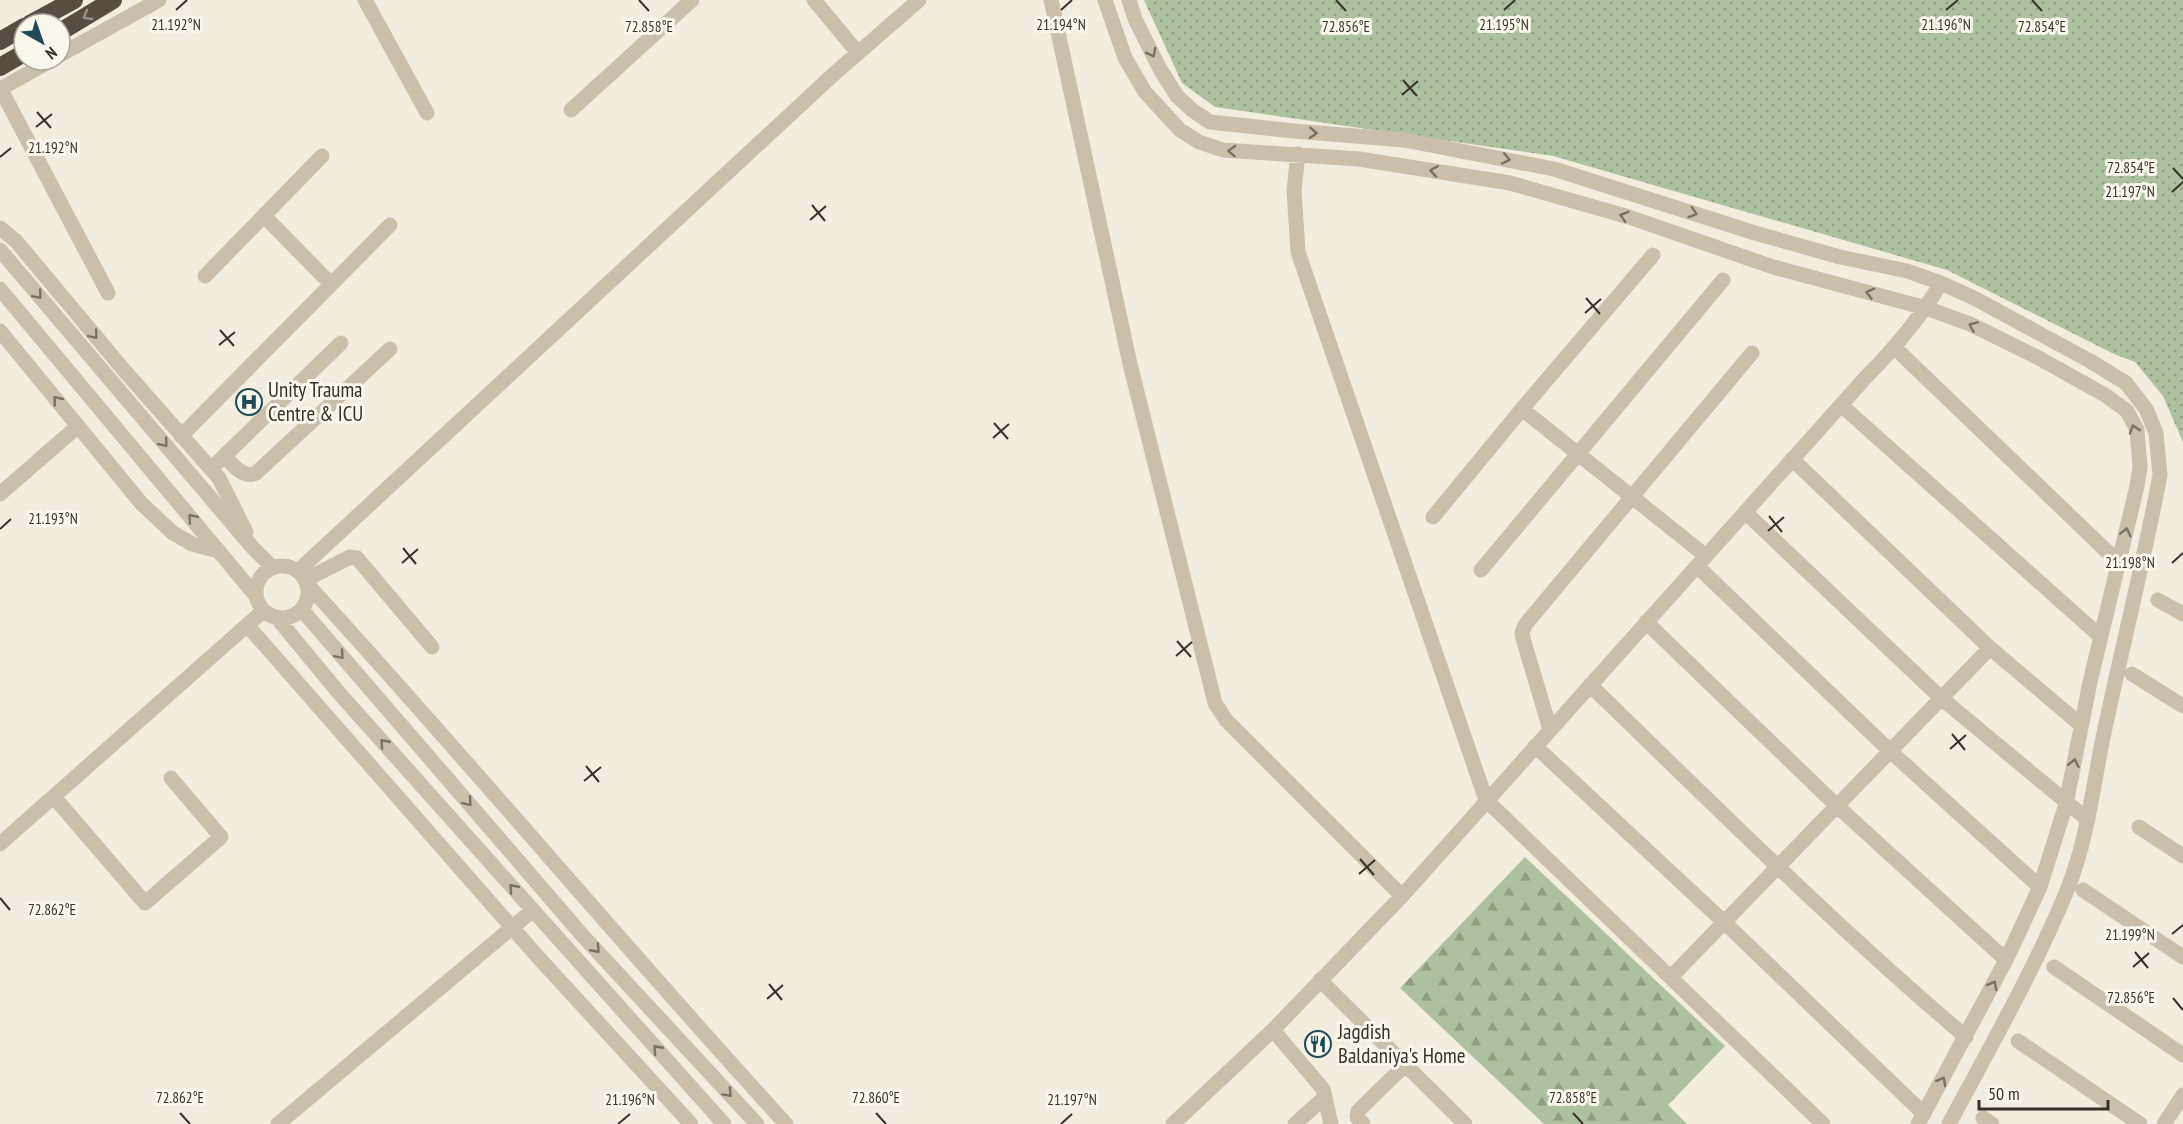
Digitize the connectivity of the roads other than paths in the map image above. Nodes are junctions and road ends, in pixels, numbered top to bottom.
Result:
1 (74, 0) edge
2 (113, 0) edge
3 (159, 0) edge
4 (365, 0) edge
5 (692, 0) edge
6 (814, 0) edge
7 (920, 0) edge
8 (1051, 0) edge
9 (1105, 0) edge
10 (1128, 0) edge
11 (52, 12) edge
12 (72, 25) edge
13 (72, 48) edge
14 (858, 53) junction
15 (30, 72) edge
16 (0, 88) edge
17 (571, 111) dead end
18 (428, 113) dead end
19 (1298, 154) junction
20 (322, 156) dead end
21 (264, 216) junction
22 (390, 225) dead end
23 (0, 228) edge
24 (0, 250) edge
25 (1653, 255) dead end
26 (205, 276) dead end
27 (1723, 280) dead end
28 (1941, 283) junction
29 (331, 284) junction
30 (0, 289) edge
31 (108, 293) dead end
32 (1926, 308) junction
33 (0, 332) edge
34 (341, 343) dead end
35 (1895, 348) junction
36 (390, 349) dead end
37 (1752, 353) dead end
38 (1841, 405) junction
39 (1522, 409) junction
40 (78, 426) junction
41 (181, 436) junction
42 (1578, 454) junction
43 (224, 456) junction
44 (1792, 459) junction
45 (211, 469) junction
46 (0, 494) edge
47 (1632, 497) junction
48 (1745, 512) junction
49 (1433, 517) dead end
50 (253, 548) junction
51 (219, 551) junction
52 (1701, 561) junction
53 (2118, 562) junction
54 (273, 568) junction
55 (1481, 570) dead end
56 (304, 578) junction
57 (256, 596) junction
58 (2158, 600) dead end
59 (302, 610) junction
60 (263, 611) junction
61 (2183, 614) edge
62 (277, 618) junction
63 (1646, 622) junction
64 (247, 625) junction
65 (2101, 637) junction
66 (432, 647) dead end
67 (1990, 648) junction
68 (2132, 674) dead end
69 (1590, 685) junction
70 (1941, 698) junction
71 (2183, 706) edge
72 (2081, 724) junction
73 (1550, 729) junction
74 (1535, 746) junction
75 (1890, 751) junction
76 (171, 778) dead end
77 (54, 797) junction
78 (1486, 801) junction
79 (2066, 804) junction
80 (1837, 806) junction
81 (2088, 820) junction
82 (2139, 827) dead end
83 (0, 844) edge
84 (2183, 856) edge
85 (1778, 867) junction
86 (2040, 887) junction
87 (2083, 890) dead end
88 (1402, 896) junction
89 (533, 910) junction
90 (1724, 922) junction
91 (513, 928) junction
92 (2183, 957) edge
93 (2006, 960) junction
94 (2054, 967) dead end
95 (1671, 977) junction
96 (1320, 980) junction
97 (1272, 1030) junction
98 (1966, 1037) junction
99 (2018, 1041) dead end
100 (2183, 1055) edge
101 (1405, 1065) junction
102 (2183, 1095) edge
103 (1325, 1097) junction
104 (1921, 1119) edge
105 (278, 1124) edge
106 (690, 1124) edge
107 (724, 1124) edge
108 (757, 1124) edge
109 (786, 1124) edge
110 (1173, 1124) edge
111 (1295, 1124) edge
112 (1331, 1124) edge
113 (1363, 1124) edge
114 (1465, 1124) edge
115 (1822, 1124) edge
116 (1949, 1124) edge
117 (2140, 1124) edge
118 (2164, 1124) edge

1 - 11 highway
2 -> 12 highway
3 - 13 street
4 - 18 street
5 - 17 street
6 - 14 street
7 - 14 street
8 - 88 street
19 -> 9 street
10 -> 28 street
14 - 56 street
15 - 16 street
16 - 31 street
32 -> 19 street
19 - 78 street
20 - 21 street
21 - 26 street
21 - 29 street
22 - 29 street
23 -> 41 street
24 -> 50 street
25 - 39 street
27 - 42 street
28 - 32 street
28 - 81 street
29 - 41 street
51 -> 30 street
32 - 35 street
53 -> 32 street
40 -> 33 street
34 - 43 street
35 - 38 street
35 - 53 street
36 - 43 street
37 - 47 street
38 - 44 street
38 - 65 street
39 - 42 street
39 - 49 street
40 - 46 street
40 - 51 street
41 - 45 street
42 - 47 street
42 - 55 street
43 - 45 street
44 - 48 street
44 - 67 street
45 - 50 street
47 - 52 street
47 - 73 street
48 - 52 street
48 - 70 street
50 - 54 street
51 - 57 street
52 - 63 street
52 - 75 street
53 - 65 street
54 - 56 street
54 - 57 street
56 - 59 street
56 - 66 street
56 - 109 street
57 - 60 street
58 - 61 street
59 - 62 street
59 -> 108 street
60 - 62 street
60 - 64 street
89 -> 62 street
63 - 69 street
63 - 80 street
64 - 77 street
64 - 91 street
65 - 72 street
67 - 70 street
67 - 72 street
68 - 71 street
69 - 73 street
69 - 85 street
70 - 75 street
70 - 79 street
79 -> 72 street
73 - 74 street
74 - 78 street
74 - 90 street
75 - 80 street
75 - 86 street
76 - 77 street
77 - 83 street
78 - 88 street
78 - 95 street
79 - 81 street
79 - 86 street
80 - 85 street
80 - 93 street
81 - 116 street
82 - 84 street
85 - 90 street
85 - 98 street
86 - 93 street
87 - 92 street
88 - 96 street
89 - 91 street
107 -> 89 street
90 - 95 street
90 - 104 street
91 - 105 street
91 - 106 street
98 -> 93 street
94 - 100 street
95 - 115 street
96 - 97 street
96 - 101 street
97 - 103 street
97 - 110 street
104 -> 98 street
99 - 117 street
101 - 113 street
101 - 114 street
102 - 118 street
103 - 111 street
103 - 112 street

